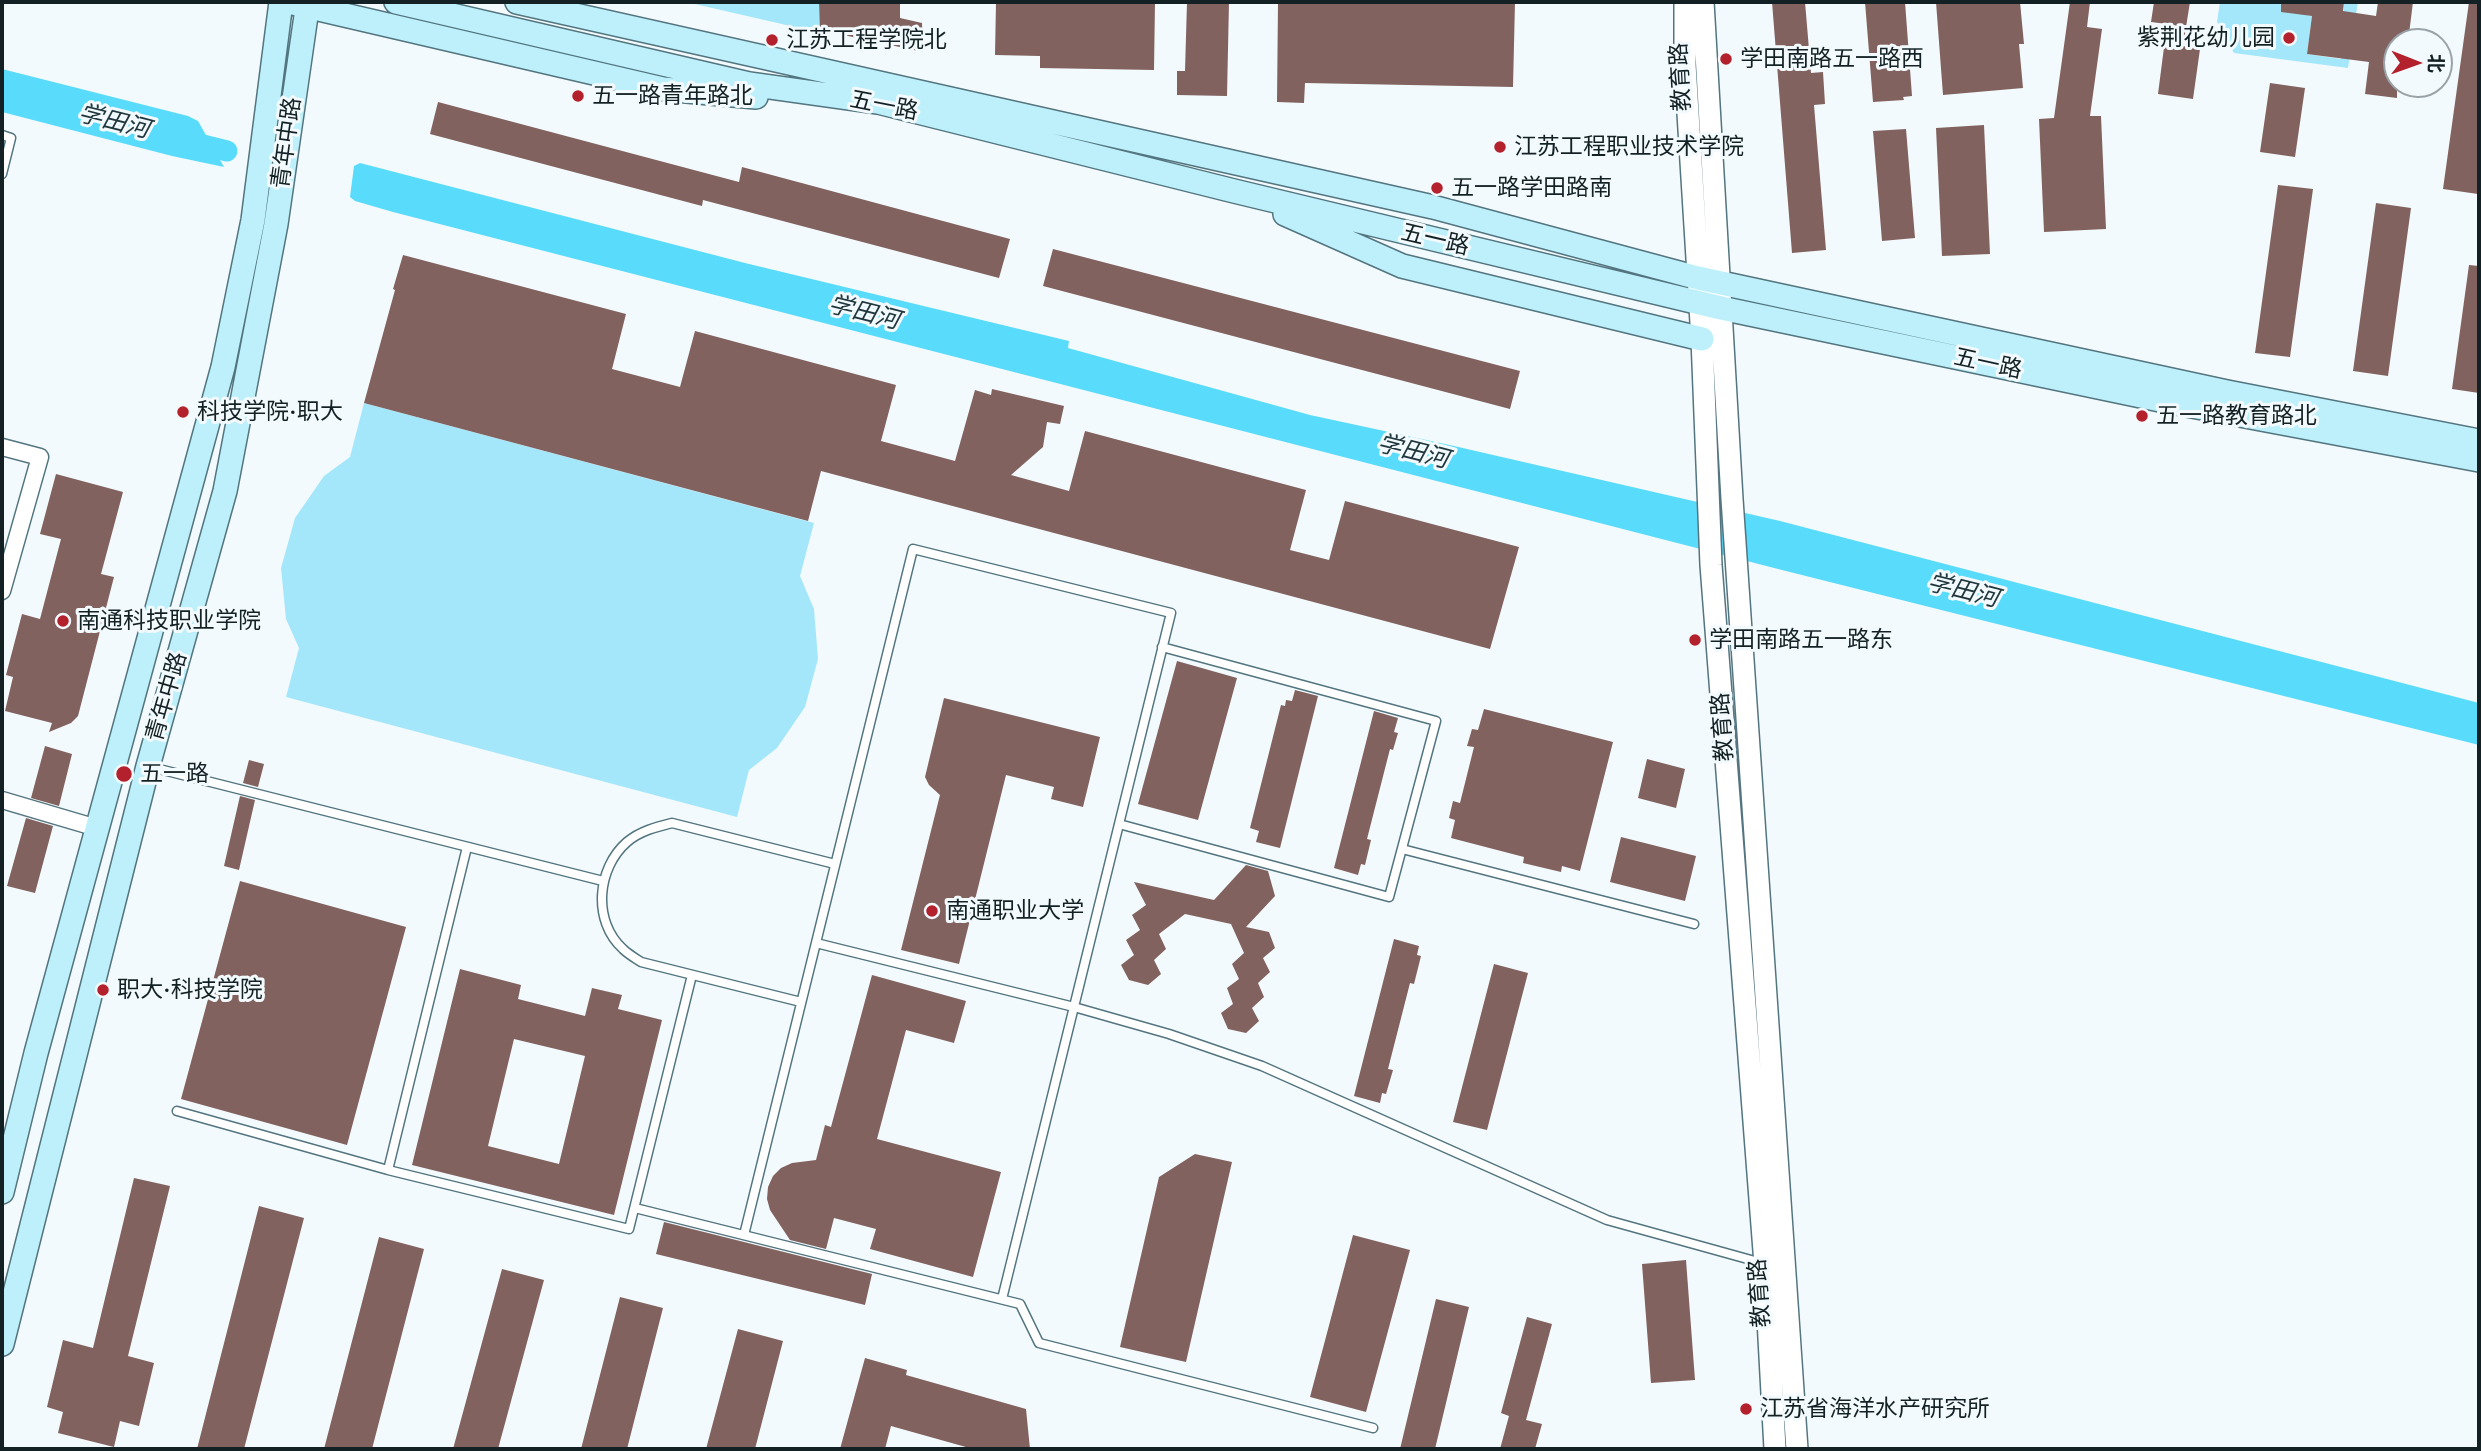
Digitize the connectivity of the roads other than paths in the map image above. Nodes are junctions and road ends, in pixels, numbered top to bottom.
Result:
1 (281, 2) edge
2 (396, 2) edge
3 (517, 2) edge
4 (1685, 2) edge
5 (1703, 2) edge
6 (301, 3) edge
7 (878, 102) junction
8 (2, 135) edge
9 (2, 174) edge
10 (1234, 191) junction
11 (1709, 280) junction
12 (1710, 305) junction
13 (1702, 339) junction
14 (2479, 441) edge
15 (2, 447) edge
16 (2479, 460) edge
17 (2, 591) edge
18 (1162, 647) junction
19 (148, 766) junction
20 (2, 800) edge
21 (1119, 824) junction
22 (97, 828) junction
23 (467, 847) junction
24 (1402, 849) junction
25 (835, 864) junction
26 (603, 881) junction
27 (1694, 924) dead end
28 (816, 943) junction
29 (692, 975) junction
30 (802, 1002) junction
31 (1074, 1007) junction
32 (177, 1111) dead end
33 (388, 1170) junction
34 (2, 1192) edge
35 (635, 1208) junction
36 (744, 1235) junction
37 (1775, 1264) junction
38 (1002, 1299) junction
39 (2, 1344) edge
40 (1373, 1428) dead end
41 (1775, 1449) edge
42 (1797, 1449) edge

1 - 22 main road, 青年中路
2 - 7 main road, 五一路
3 - 11 main road, 五一路
4 - 11 street, 教育路
5 - 11 street, 教育路
6 - 7 main road
6 - 19 main road, 青年中路
7 - 10 main road, 五一路
8 - 9 lane
10 - 12 main road, 五一路
10 - 13 main road
11 - 12 street, 教育路
11 - 14 main road, 五一路
12 - 13 street, 教育路
12 - 16 main road, 五一路
12 - 37 street, 教育路
13 - 37 street, 教育路
15 - 17 street
18 - 21 lane
18 - 24 lane
18 - 25 lane
19 - 23 lane
19 - 39 main road, 青年中路
20 - 22 street
21 - 24 lane
21 - 31 lane
22 - 34 main road, 青年中路
23 - 26 lane
23 - 33 lane
24 - 27 lane
25 - 26 lane
25 - 28 lane
26 - 29 lane
28 - 30 lane
28 - 31 lane
29 - 30 lane
29 - 35 lane
30 - 36 lane
31 - 37 lane
31 - 38 lane
32 - 33 lane
33 - 35 lane
35 - 36 lane
36 - 38 lane
37 - 41 street, 教育路
37 - 42 street, 教育路
38 - 40 lane

